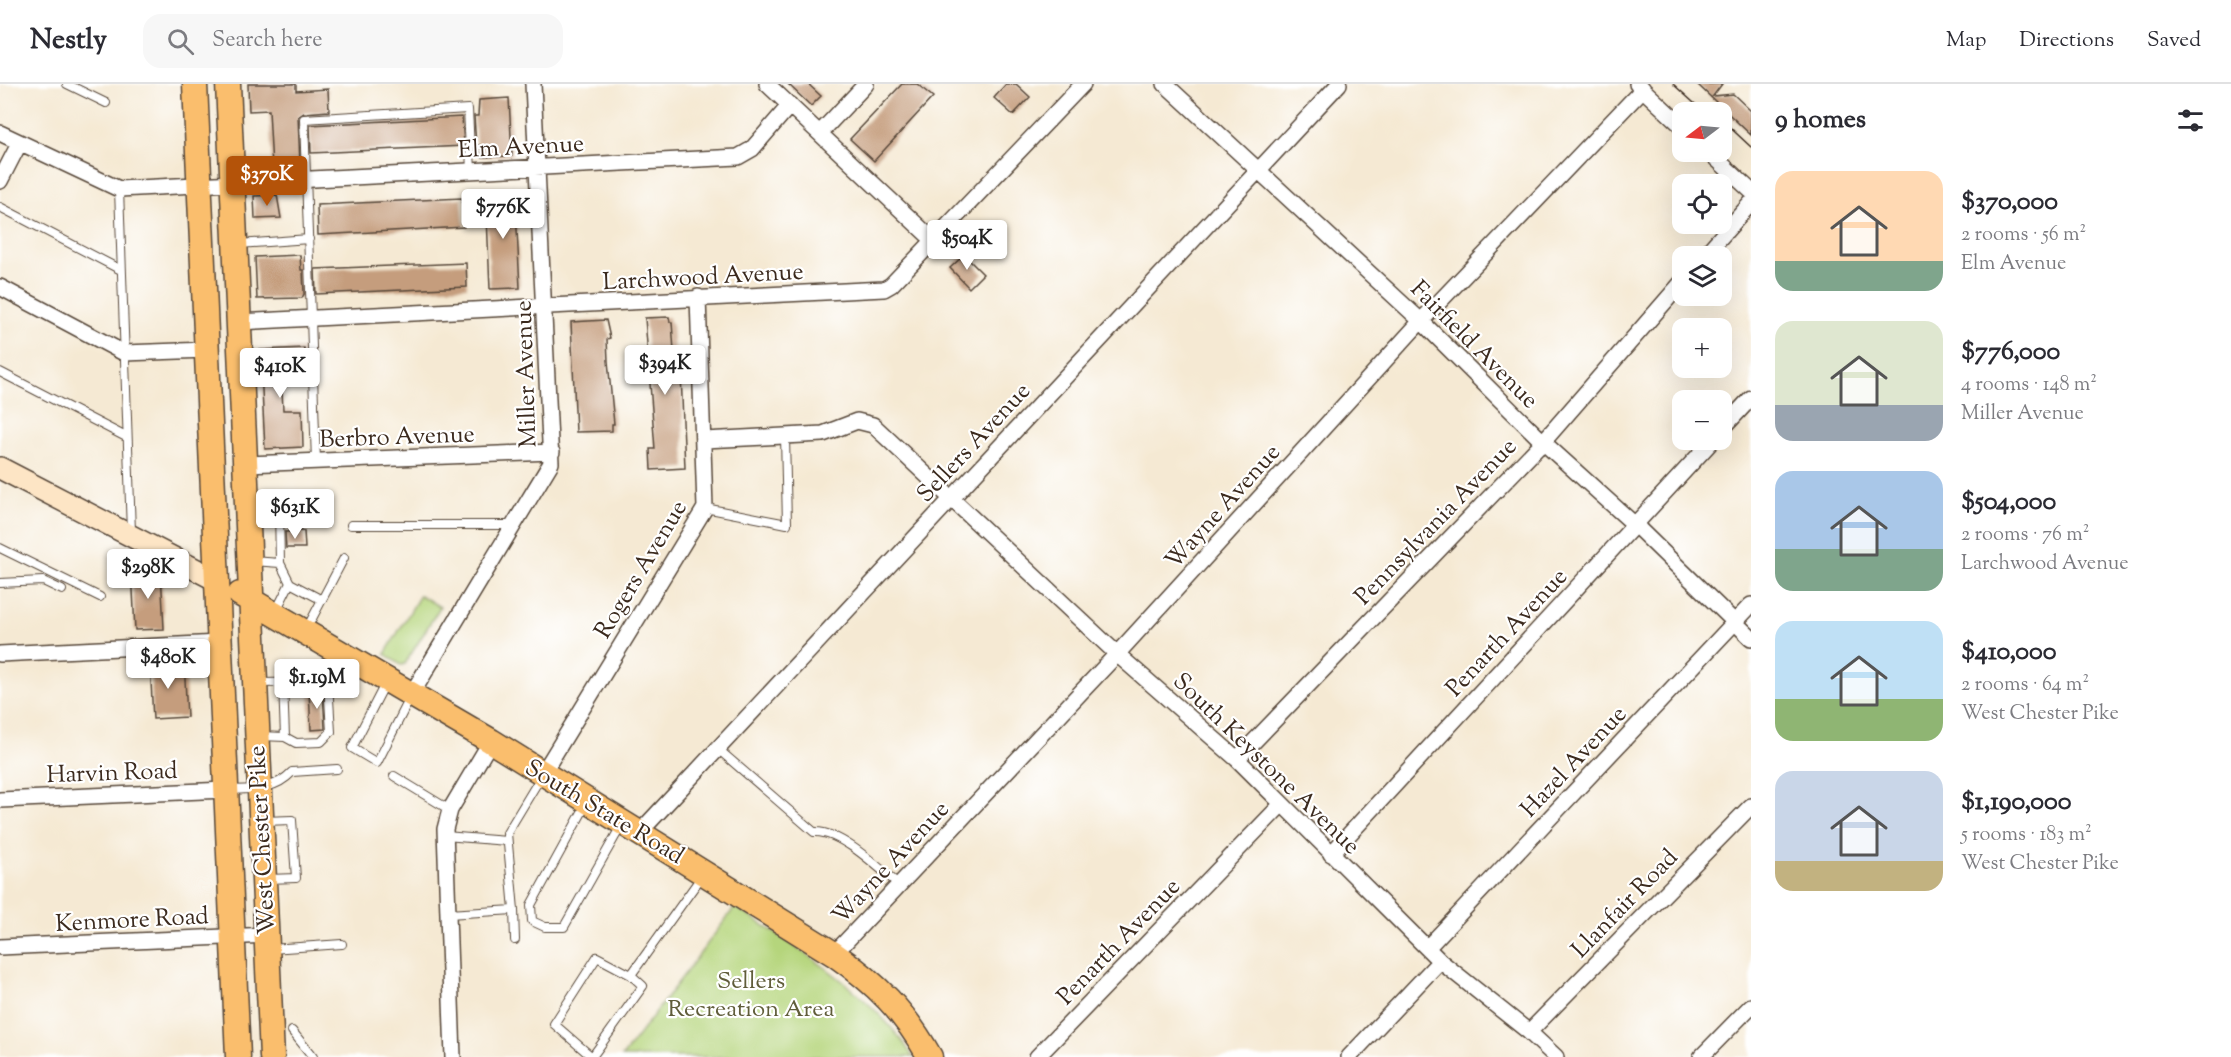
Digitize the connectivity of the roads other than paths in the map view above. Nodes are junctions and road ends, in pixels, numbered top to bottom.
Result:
1 (67, 84) edge
2 (195, 84) edge
3 (228, 84) edge
4 (533, 84) edge
5 (767, 84) edge
6 (866, 84) edge
7 (1083, 84) edge
8 (1165, 84) edge
9 (1340, 84) edge
10 (1640, 87) edge
11 (106, 103) dead end
12 (790, 105) junction
13 (1672, 117) edge
14 (0, 133) edge
15 (820, 133) junction
16 (19, 144) junction
17 (1720, 162) edge
18 (539, 168) junction
19 (1260, 170) junction
20 (471, 171) junction
21 (306, 179) junction
22 (0, 181) edge
23 (232, 183) junction
24 (199, 185) junction
25 (119, 189) junction
26 (1751, 191) edge
27 (1751, 203) edge
28 (0, 207) edge
29 (309, 239) junction
30 (933, 240) junction
31 (235, 244) junction
32 (1713, 246) edge
33 (121, 270) junction
34 (0, 287) edge
35 (1672, 294) edge
36 (698, 297) junction
37 (545, 307) junction
38 (312, 318) junction
39 (1422, 321) junction
40 (238, 322) junction
41 (207, 350) junction
42 (124, 353) junction
43 (0, 372) edge
44 (1751, 398) edge
45 (1732, 418) edge
46 (126, 436) junction
47 (785, 436) junction
48 (704, 440) junction
49 (1543, 442) junction
50 (1704, 450) edge
51 (552, 452) junction
52 (316, 461) junction
53 (245, 465) junction
54 (0, 468) edge
55 (951, 497) junction
56 (705, 508) junction
57 (247, 510) junction
58 (351, 525) dead end
59 (515, 525) junction
60 (1635, 525) junction
61 (132, 536) junction
62 (0, 548) edge
63 (344, 558) dead end
64 (249, 561) junction
65 (280, 563) junction
66 (218, 581) junction
67 (0, 583) edge
68 (290, 583) junction
69 (62, 590) dead end
70 (100, 597) dead end
71 (251, 600) junction
72 (322, 600) junction
73 (1751, 605) edge
74 (275, 614) junction
75 (1734, 623) junction
76 (306, 631) junction
77 (1751, 638) edge
78 (219, 643) junction
79 (0, 654) edge
80 (1117, 654) junction
81 (364, 666) junction
82 (387, 680) junction
83 (328, 681) junction
84 (283, 683) junction
85 (255, 684) junction
86 (411, 695) junction
87 (257, 736) junction
88 (285, 736) junction
89 (491, 741) junction
90 (718, 749) junction
91 (1237, 759) junction
92 (337, 769) dead end
93 (543, 773) junction
94 (394, 776) dead end
95 (259, 789) junction
96 (225, 790) junction
97 (0, 800) edge
98 (588, 801) junction
99 (1282, 804) junction
100 (1751, 806) edge
101 (450, 810) junction
102 (261, 821) junction
103 (632, 827) junction
104 (445, 836) junction
105 (507, 841) junction
106 (1331, 854) junction
107 (705, 872) junction
108 (263, 879) junction
109 (899, 885) junction
110 (513, 910) junction
111 (448, 914) junction
112 (232, 937) junction
113 (515, 940) dead end
114 (266, 942) junction
115 (342, 944) dead end
116 (0, 947) edge
117 (1427, 948) junction
118 (834, 954) junction
119 (1440, 961) junction
120 (631, 975) junction
121 (1751, 1006) edge
122 (292, 1030) dead end
123 (1530, 1032) junction
124 (238, 1057) edge
125 (272, 1057) edge
126 (313, 1057) edge
127 (453, 1057) edge
128 (930, 1057) edge
129 (1037, 1057) edge
130 (1349, 1057) edge
131 (1556, 1057) edge
132 (1701, 1057) edge

1 - 11 lane
2 - 24 main road, West Chester Pike
3 - 23 main road, West Chester Pike
4 - 18 street, Miller Avenue
5 - 12 street
6 - 15 street
7 - 30 street, Larchwood Avenue
8 - 19 street, Fairfield Avenue
9 - 19 street, Sellers Avenue
10 - 13 street
10 - 39 street, Wayne Avenue
12 - 15 street
12 - 18 street, Elm Avenue
14 - 16 street
15 - 30 street
16 - 22 street
16 - 25 street
17 - 26 street
18 - 20 street, Elm Avenue
18 - 37 street, Miller Avenue
19 - 39 street, Fairfield Avenue
19 - 55 street, Sellers Avenue
20 - 21 street, Elm Avenue
20 - 21 lane
21 - 23 street, Elm Avenue
21 - 29 lane
23 - 24 street, Elm Avenue
23 - 31 main road, West Chester Pike
24 - 25 street, Elm Avenue
24 - 41 main road, West Chester Pike
25 - 33 lane
27 - 32 street
28 - 33 lane
29 - 31 lane
29 - 38 lane
30 - 36 street, Larchwood Avenue
31 - 40 main road, West Chester Pike
33 - 42 lane
34 - 42 street
35 - 49 street, Pennsylvania Avenue
36 - 37 street, Larchwood Avenue
36 - 48 street, Rogers Avenue
37 - 38 street, Larchwood Avenue
37 - 51 street, Miller Avenue
38 - 40 street, Larchwood Avenue
38 - 52 lane
39 - 49 street, Fairfield Avenue
39 - 80 street, Wayne Avenue
40 - 53 main road, West Chester Pike
41 - 42 street
41 - 66 main road, West Chester Pike
42 - 46 lane
43 - 46 lane
44 - 45 street
46 - 61 lane
47 - 48 street
47 - 55 street
47 - 56 lane
48 - 56 street, Rogers Avenue
49 - 60 street, Fairfield Avenue
49 - 91 street, Pennsylvania Avenue
50 - 60 street, Penarth Avenue
51 - 52 street, Berbro Avenue
51 - 59 street, Miller Avenue
52 - 53 street, Berbro Avenue
53 - 57 main road, West Chester Pike
54 - 61 main road
55 - 80 street, South Keystone Avenue
55 - 90 street, Sellers Avenue
56 - 93 street, Rogers Avenue
57 - 64 main road, West Chester Pike
57 - 65 lane
58 - 59 lane
59 - 86 street, Miller Avenue
60 - 75 street, Fairfield Avenue
60 - 106 street, Penarth Avenue
61 - 66 main road
62 - 70 lane
63 - 72 lane
64 - 65 lane
64 - 71 main road, West Chester Pike
65 - 68 lane
66 - 71 main road, South State Road
66 - 78 main road, West Chester Pike
67 - 69 lane
68 - 72 lane
68 - 74 lane
71 - 74 main road, South State Road
71 - 85 main road, West Chester Pike
72 - 76 lane
73 - 75 street, Hazel Avenue
74 - 76 main road, South State Road
75 - 77 street, Fairfield Avenue
75 - 117 street, Hazel Avenue
76 - 81 main road, South State Road
78 - 79 street
78 - 96 main road, West Chester Pike
80 - 91 street, South Keystone Avenue
80 - 109 street, Wayne Avenue
81 - 82 main road, South State Road
81 - 83 lane
82 - 86 main road, South State Road
82 - 86 lane
83 - 84 lane
83 - 88 lane
84 - 85 lane
84 - 88 lane
85 - 87 main road, West Chester Pike
86 - 89 main road, South State Road
87 - 88 lane
87 - 95 main road, West Chester Pike
89 - 93 main road, South State Road
89 - 101 street
90 - 103 street, Sellers Avenue
90 - 109 lane
91 - 99 street, South Keystone Avenue
92 - 95 lane
93 - 98 main road, South State Road
93 - 105 lane
94 - 101 lane
95 - 96 lane
95 - 102 main road, West Chester Pike
96 - 97 street, Harvin Road
96 - 112 main road, West Chester Pike
98 - 103 main road, South State Road
98 - 103 lane
99 - 106 street, South Keystone Avenue
99 - 129 street, Penarth Avenue
100 - 123 street, Llanfair Road
101 - 104 street
102 - 108 main road, West Chester Pike
102 - 108 lane
103 - 107 main road, South State Road
104 - 105 lane
104 - 111 street
105 - 110 lane
106 - 117 street, South Keystone Avenue
107 - 118 main road, South State Road
107 - 120 lane
108 - 114 main road, West Chester Pike
109 - 118 street, Wayne Avenue
110 - 111 lane
110 - 113 lane
111 - 127 street
112 - 114 street, Kenmore Road
112 - 116 street, Kenmore Road
112 - 124 main road, West Chester Pike
114 - 115 lane
114 - 125 main road, West Chester Pike
117 - 119 street, South Keystone Avenue
118 - 128 main road, South State Road
119 - 123 street, South Keystone Avenue
119 - 130 street
120 - 120 lane
121 - 132 street
122 - 126 lane
123 - 131 street, South Keystone Avenue

